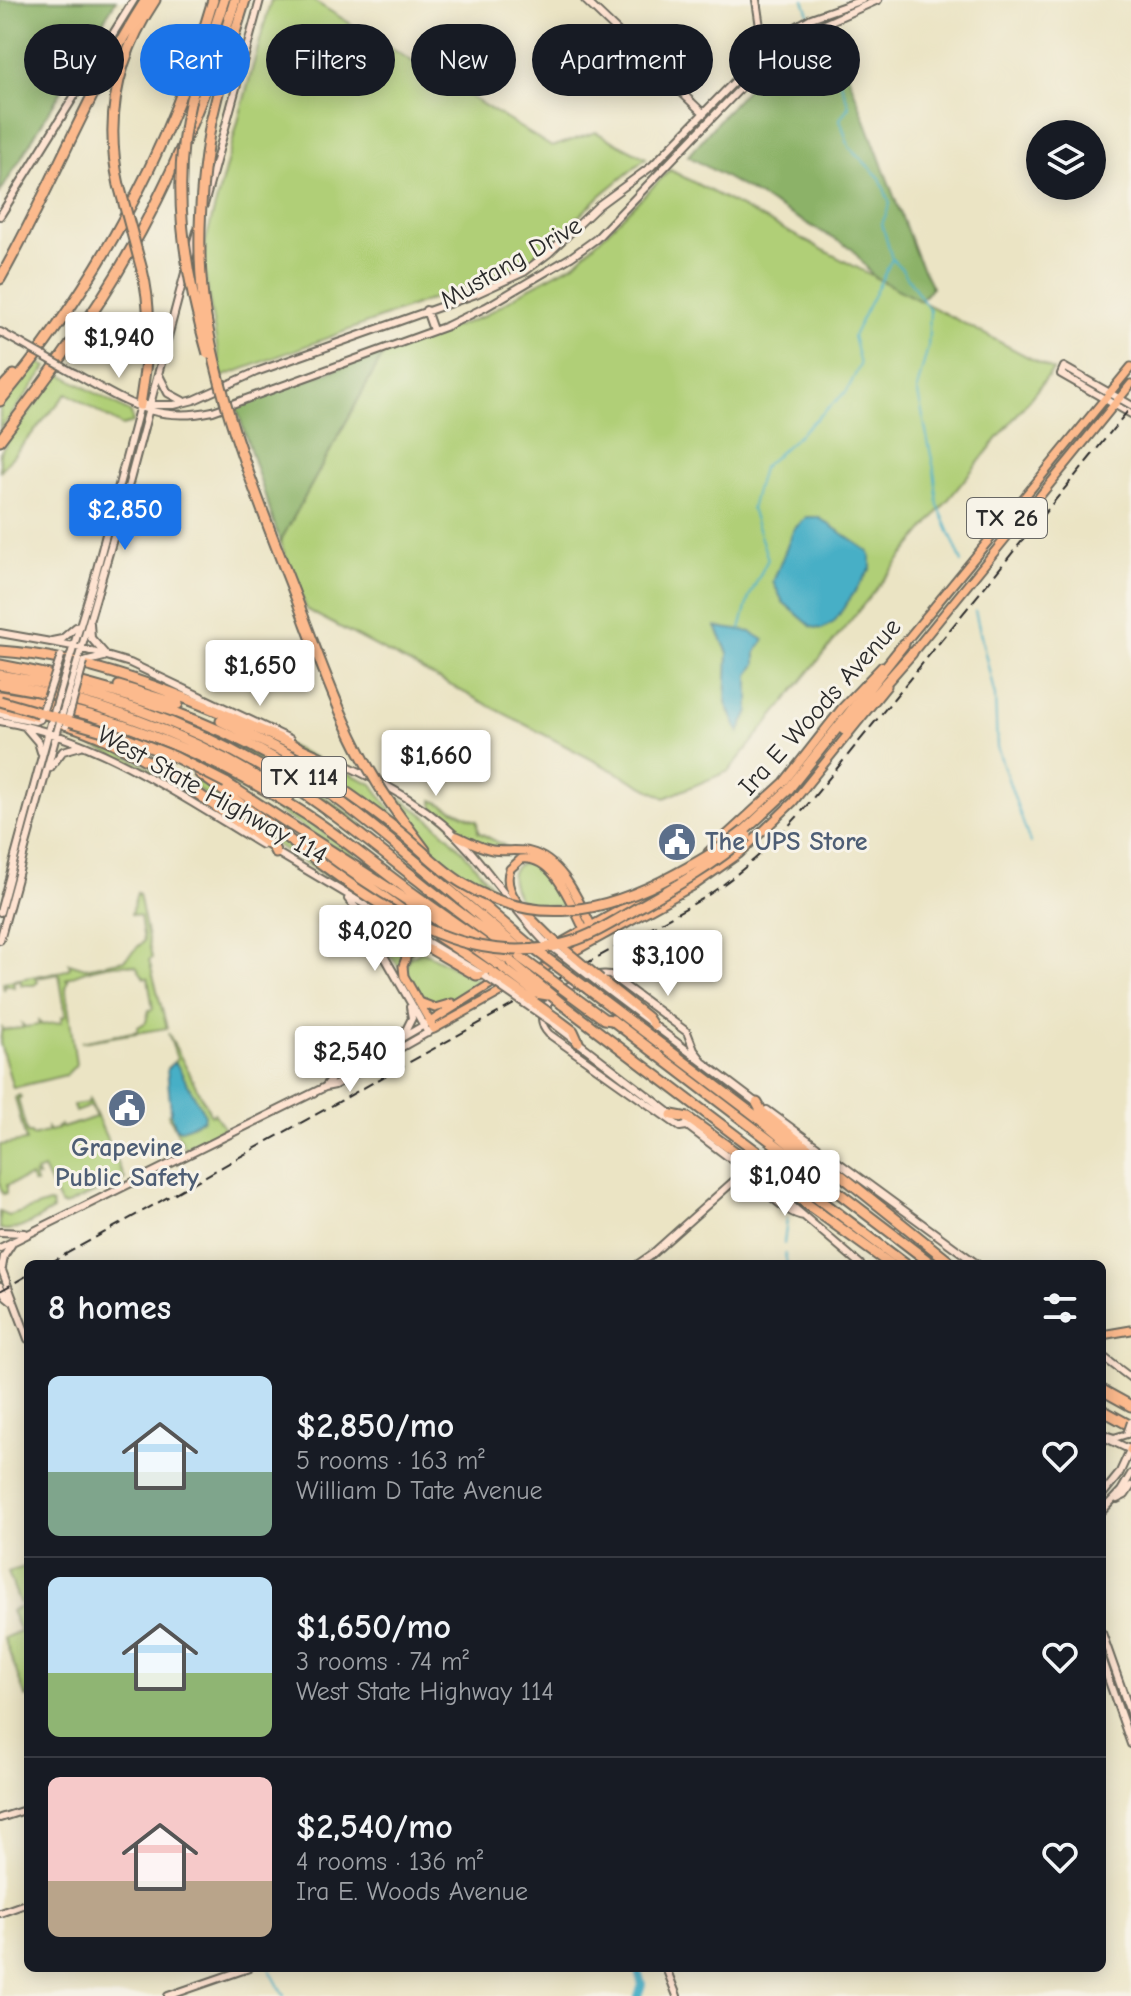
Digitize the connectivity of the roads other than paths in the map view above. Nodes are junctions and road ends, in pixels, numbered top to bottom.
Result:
1 (134, 0) edge
2 (146, 0) edge
3 (155, 0) edge
4 (213, 0) edge
5 (224, 0) edge
6 (235, 0) edge
7 (245, 0) edge
8 (260, 0) edge
9 (585, 0) edge
10 (756, 0) edge
11 (862, 0) edge
12 (878, 0) edge
13 (760, 24) edge
14 (802, 24) edge
15 (824, 24) edge
16 (729, 86) edge
17 (732, 96) edge
18 (703, 113) junction
19 (709, 120) junction
20 (0, 216) edge
21 (0, 279) edge
22 (426, 310) junction
23 (433, 330) junction
24 (0, 332) edge
25 (31, 363) junction
26 (1131, 367) edge
27 (1063, 371) dead end
28 (159, 375) junction
29 (1131, 384) edge
30 (0, 390) edge
31 (207, 396) junction
32 (1108, 396) junction
33 (0, 401) edge
34 (1117, 401) junction
35 (186, 402) junction
36 (1131, 405) edge
37 (146, 407) junction
38 (213, 411) junction
39 (1131, 414) edge
40 (162, 415) junction
41 (143, 429) junction
42 (236, 436) junction
43 (0, 440) edge
44 (122, 478) junction
45 (124, 501) junction
46 (1009, 516) junction
47 (1014, 529) junction
48 (102, 551) junction
49 (101, 582) junction
50 (90, 618) junction
51 (81, 621) junction
52 (0, 633) edge
53 (49, 641) junction
54 (904, 644) junction
55 (77, 648) junction
56 (0, 651) edge
57 (912, 653) junction
58 (108, 657) junction
59 (77, 660) junction
60 (0, 665) edge
61 (0, 675) edge
62 (0, 684) edge
63 (0, 698) edge
64 (55, 706) junction
65 (0, 707) edge
66 (0, 714) edge
67 (0, 721) edge
68 (63, 725) junction
69 (24, 726) junction
70 (48, 733) junction
71 (56, 736) junction
72 (85, 745) junction
73 (42, 759) junction
74 (342, 763) junction
75 (47, 771) junction
76 (283, 818) junction
77 (30, 820) junction
78 (746, 834) junction
79 (457, 836) junction
80 (276, 853) junction
81 (405, 887) junction
82 (344, 894) junction
83 (578, 909) junction
84 (617, 911) junction
85 (0, 912) edge
86 (2, 926) edge
87 (587, 927) junction
88 (568, 938) junction
89 (547, 939) junction
90 (0, 940) edge
91 (594, 940) junction
92 (519, 958) junction
93 (487, 975) junction
94 (485, 987) junction
95 (414, 1001) junction
96 (654, 1026) joint
97 (429, 1028) junction
98 (399, 1040) junction
99 (578, 1042) joint
100 (702, 1063) junction
101 (325, 1087) junction
102 (757, 1103) junction
103 (672, 1115) junction
104 (687, 1126) junction
105 (726, 1154) junction
106 (736, 1179) junction
107 (847, 1197) junction
108 (806, 1216) junction
109 (0, 1232) edge
110 (32, 1232) junction
111 (15, 1241) junction
112 (0, 1248) edge
113 (644, 1260) edge
114 (856, 1260) edge
115 (884, 1260) edge
116 (900, 1260) edge
117 (927, 1260) edge
118 (947, 1260) edge
119 (971, 1260) edge
120 (1, 1268) edge
121 (0, 1286) edge
122 (12, 1301) junction
123 (24, 1330) edge
124 (1131, 1330) edge
125 (1106, 1334) edge
126 (1106, 1359) edge
127 (1131, 1378) edge
128 (1106, 1392) edge
129 (1131, 1406) edge
130 (1106, 1412) edge
131 (1130, 1427) edge
132 (1106, 1435) edge
133 (1106, 1436) edge
134 (1131, 1450) edge
135 (1131, 1474) edge
136 (1131, 1486) edge
137 (1106, 1490) edge
138 (1113, 1500) junction
139 (1106, 1508) edge
140 (1106, 1645) edge
141 (1106, 1672) edge
142 (1131, 1715) edge
143 (1131, 1744) edge
144 (24, 1810) edge
145 (0, 1818) edge
146 (24, 1904) edge
147 (0, 1913) edge
148 (237, 1972) edge
149 (668, 1972) edge
150 (168, 1996) edge
151 (677, 1996) edge

1 - 20 main road
2 - 21 highway
3 - 37 highway, bridge
4 - 25 highway
5 - 42 highway, bridge
6 - 43 highway
7 - 42 highway, bridge
8 - 28 main road
9 - 18 main road
10 - 13 main road
11 - 14 main road, Mustang Drive
12 - 15 main road, Mustang Drive
16 - 18 main road, Mustang Drive
17 - 19 main road, Mustang Drive
18 - 19 main road
18 - 22 main road, Mustang Drive
19 - 23 main road, Mustang Drive
22 - 23 main road
22 - 31 main road, Mustang Drive
23 - 38 main road, Mustang Drive
24 - 37 main road, Mustang Drive, bridge
25 - 30 highway
25 - 33 highway
26 - 32 main road, Ira E Woods Avenue / TX 26
27 - 32 main road
28 - 35 main road
28 - 37 main road
29 - 34 main road, Ira E Woods Avenue / TX 26
31 - 35 main road, Mustang Drive
31 - 38 main road
32 - 34 main road
32 - 46 main road, Ira E Woods Avenue / TX 26
34 - 36 main road
34 - 39 main road
34 - 47 main road, Ira E Woods Avenue / TX 26
35 - 37 main road, Mustang Drive
37 - 40 main road, Mustang Drive
37 - 41 main road
37 - 44 main road
38 - 40 main road, Mustang Drive
40 - 41 main road
41 - 45 main road
42 - 92 highway, bridge
44 - 45 main road
44 - 48 main road
45 - 49 main road
46 - 47 main road
46 - 54 main road, Ira E Woods Avenue / TX 26
47 - 57 main road, Ira E Woods Avenue / TX 26
48 - 49 main road
48 - 51 main road
49 - 50 main road
50 - 55 main road
50 - 58 main road
51 - 53 main road
51 - 55 main road
52 - 53 main road
53 - 55 main road
53 - 66 main road, bridge
54 - 78 highway, TX 26
54 - 84 main road, Ira E Woods Avenue
55 - 58 main road
55 - 59 main road
56 - 74 highway
57 - 78 highway
57 - 91 main road, Ira E Woods Avenue / TX 26
58 - 59 main road
58 - 74 main road
59 - 68 main road, bridge
59 - 70 main road, bridge
60 - 78 highway, TX 26, bridge
60 - 92 highway, TX 114
61 - 92 highway
62 - 81 highway
63 - 64 highway, TX 114
63 - 76 highway, bridge
64 - 78 highway, bridge
64 - 81 highway, TX 114
65 - 80 highway
67 - 69 main road, West State Highway 114
68 - 71 main road
68 - 72 main road
69 - 70 main road, West State Highway 114
69 - 73 main road
70 - 71 main road, West State Highway 114
70 - 73 main road
71 - 72 main road, West State Highway 114
71 - 75 main road
72 - 75 main road
72 - 80 main road, West State Highway 114
73 - 77 main road
74 - 79 main road
75 - 77 main road
76 - 92 highway
76 - 93 highway
77 - 85 main road
77 - 86 main road
79 - 83 main road
79 - 89 main road
80 - 82 main road, West State Highway 114
81 - 92 highway, TX 114
82 - 93 main road, West State Highway 114
82 - 95 main road
83 - 84 main road
83 - 87 main road
83 - 88 main road
83 - 89 main road
84 - 87 main road, Ira E Woods Avenue
86 - 90 main road
87 - 88 main road, Ira E Woods Avenue
87 - 91 main road
88 - 94 main road, Ira E Woods Avenue
89 - 96 main road, bridge
91 - 97 main road, Ira E Woods Avenue / TX 26
92 - 107 highway, TX 114, bridge
92 - 107 highway, bridge
92 - 116 highway, TX 114, bridge
93 - 95 main road
93 - 99 highway, bridge
94 - 95 main road
94 - 97 main road, Ira E Woods Avenue
95 - 97 main road
95 - 98 main road
96 - 100 main road
97 - 98 main road
97 - 101 main road
98 - 101 main road
99 - 103 main road
100 - 102 main road
100 - 104 main road
101 - 110 main road
102 - 118 highway
102 - 119 main road
103 - 104 main road
103 - 115 highway
104 - 105 main road
105 - 106 main road
105 - 108 main road
106 - 108 main road
106 - 113 main road
107 - 117 highway, TX 114
108 - 114 main road
109 - 110 main road
110 - 111 main road
111 - 112 main road
111 - 120 main road
120 - 122 main road
121 - 122 main road
122 - 123 main road
124 - 125 main road
126 - 127 main road
128 - 129 highway
130 - 131 highway
131 - 132 main road
133 - 134 main road
134 - 137 main road
135 - 138 main road
136 - 138 main road
138 - 139 main road
140 - 142 main road
141 - 143 main road
144 - 145 main road
146 - 147 main road
148 - 150 main road
149 - 151 main road

